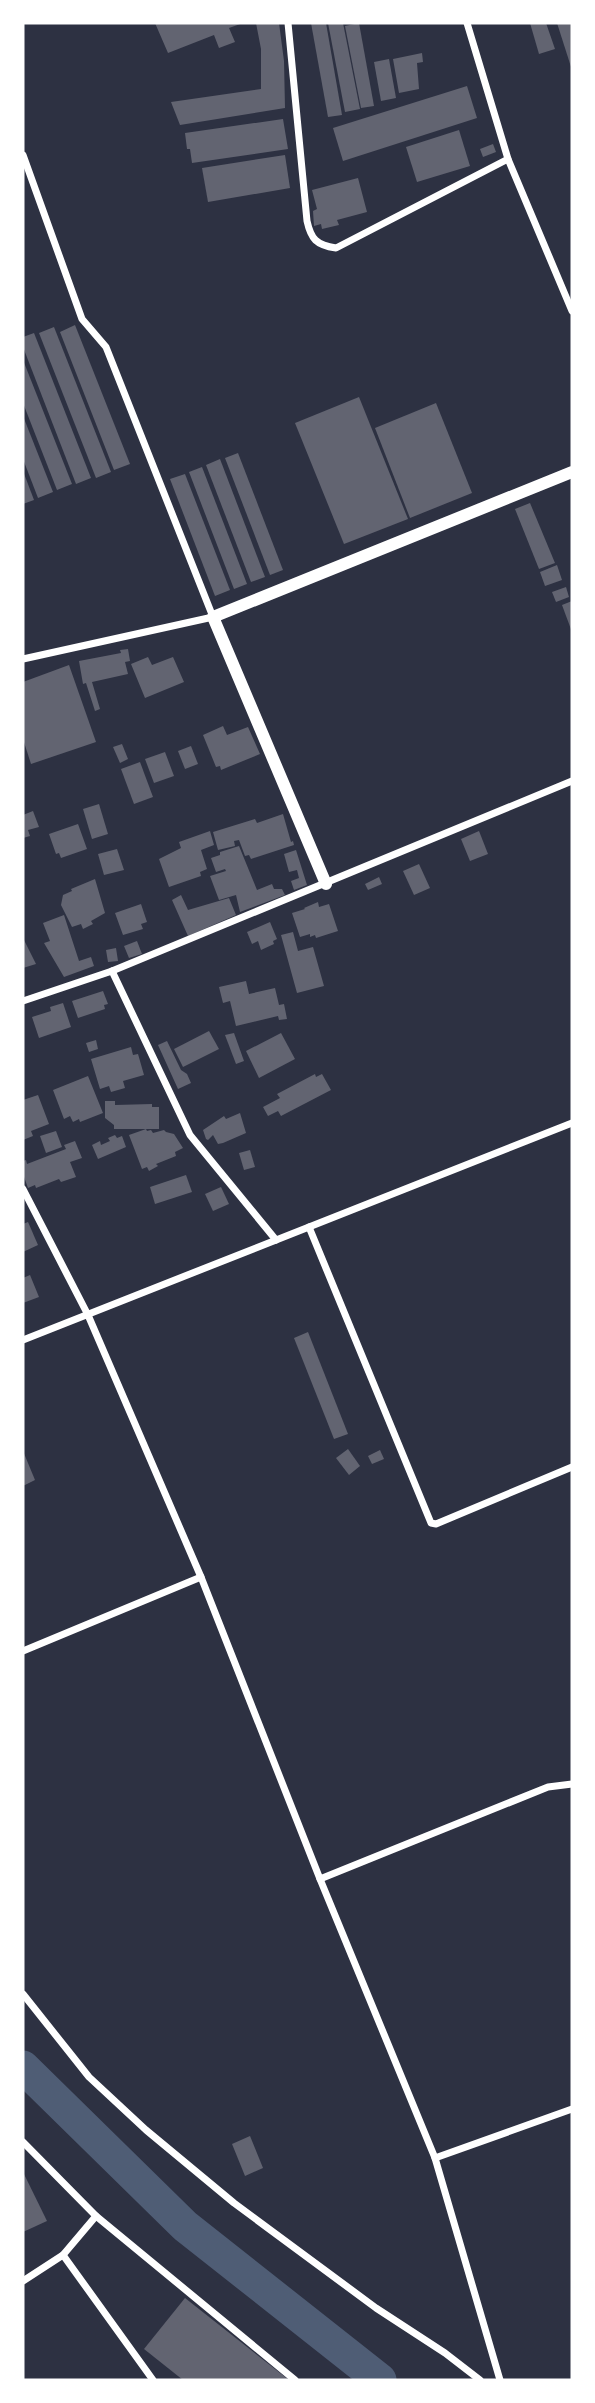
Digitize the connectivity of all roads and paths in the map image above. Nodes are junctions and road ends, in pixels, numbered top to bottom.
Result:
1 (288, 23) edge
2 (467, 23) edge
3 (23, 155) edge
4 (508, 159) junction
5 (572, 311) edge
6 (572, 472) edge
7 (213, 617) junction
8 (23, 659) edge
9 (572, 781) edge
10 (326, 884) junction
11 (112, 971) junction
12 (23, 1001) edge
13 (572, 1123) edge
14 (23, 1189) edge
15 (309, 1227) junction
16 (276, 1240) junction
17 (88, 1315) junction
18 (23, 1340) edge
19 (572, 1467) edge
20 (201, 1577) junction
21 (23, 1651) edge
22 (572, 1784) edge
23 (320, 1879) junction
24 (23, 1994) edge
25 (572, 2109) edge
26 (23, 2142) edge
27 (435, 2158) junction
28 (96, 2216) junction
29 (63, 2255) junction
30 (23, 2281) edge
31 (153, 2380) edge
32 (295, 2380) edge
33 (480, 2380) edge
34 (500, 2380) edge

1 - 4 street
2 - 4 street
3 - 7 street
4 - 5 street
6 - 7 street
7 - 8 street
7 - 10 street
9 - 10 street
10 - 11 street
11 - 12 street
11 - 16 street
13 - 15 street
14 - 17 street
15 - 16 street
15 - 19 street
16 - 17 street
17 - 18 street
17 - 20 street
20 - 21 street
20 - 23 street
22 - 23 street
23 - 27 street
24 - 33 street
25 - 27 street
26 - 28 street
27 - 34 street
28 - 29 street
28 - 32 street
29 - 30 street
29 - 31 street

